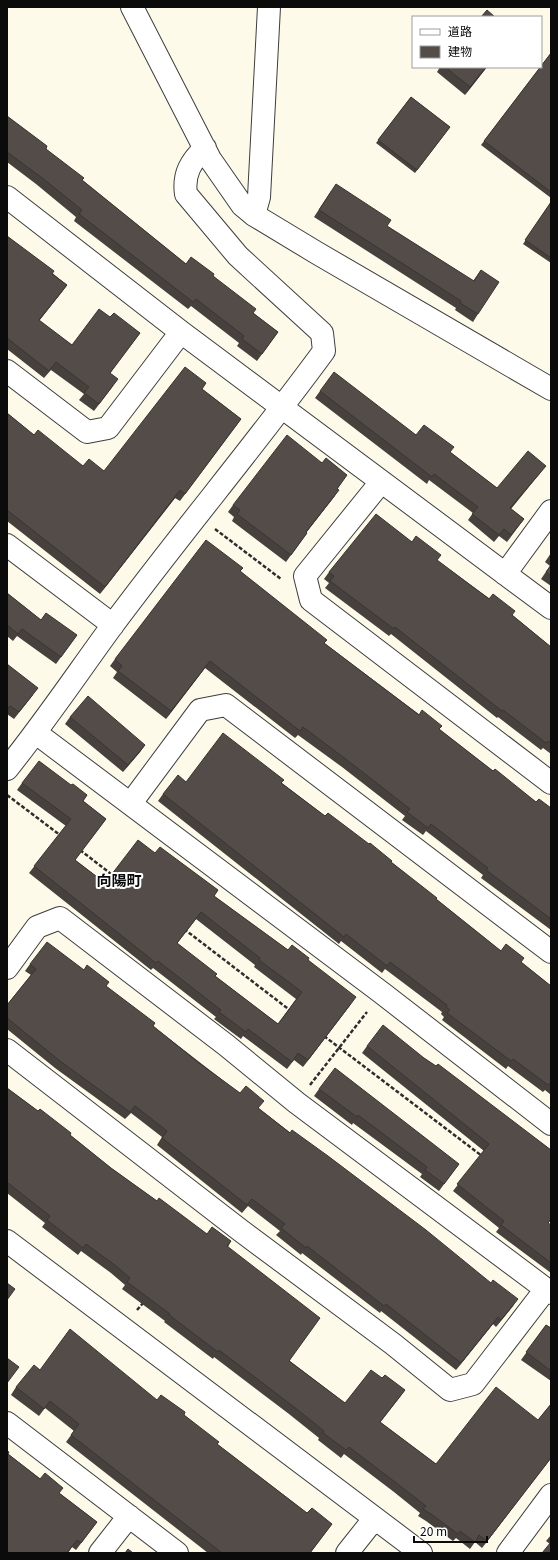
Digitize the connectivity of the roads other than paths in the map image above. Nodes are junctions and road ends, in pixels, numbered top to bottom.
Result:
1 (132, 7) edge
2 (269, 7) edge
3 (205, 148) junction
4 (7, 197) edge
5 (254, 215) junction
6 (181, 332) junction
7 (7, 371) edge
8 (551, 389) edge
9 (283, 407) junction
10 (381, 482) junction
11 (551, 511) edge
12 (9, 549) edge
13 (505, 574) junction
14 (551, 608) edge
15 (113, 625) junction
16 (36, 733) junction
17 (7, 769) edge
18 (551, 783) edge
19 (131, 803) junction
20 (551, 952) edge
21 (7, 968) edge
22 (7, 1050) edge
23 (551, 1124) edge
24 (7, 1241) edge
25 (549, 1291) edge
26 (7, 1424) edge
27 (551, 1495) edge
28 (129, 1516) junction
29 (374, 1519) junction
30 (100, 1553) edge
31 (177, 1553) edge
32 (347, 1553) edge
33 (421, 1553) edge
34 (508, 1553) edge

1 - 3 street
2 - 5 street
3 - 5 street
3 - 9 street
4 - 6 street
5 - 8 street
6 - 7 street
6 - 9 street
9 - 10 street
9 - 15 street
10 - 13 street
10 - 18 street
11 - 13 street
12 - 15 street
13 - 14 street
15 - 16 street
16 - 17 street
16 - 19 street
19 - 20 street
19 - 23 street
21 - 25 street
22 - 25 street
24 - 29 street
26 - 28 street
27 - 34 street
28 - 30 street
28 - 31 street
29 - 32 street
29 - 33 street

